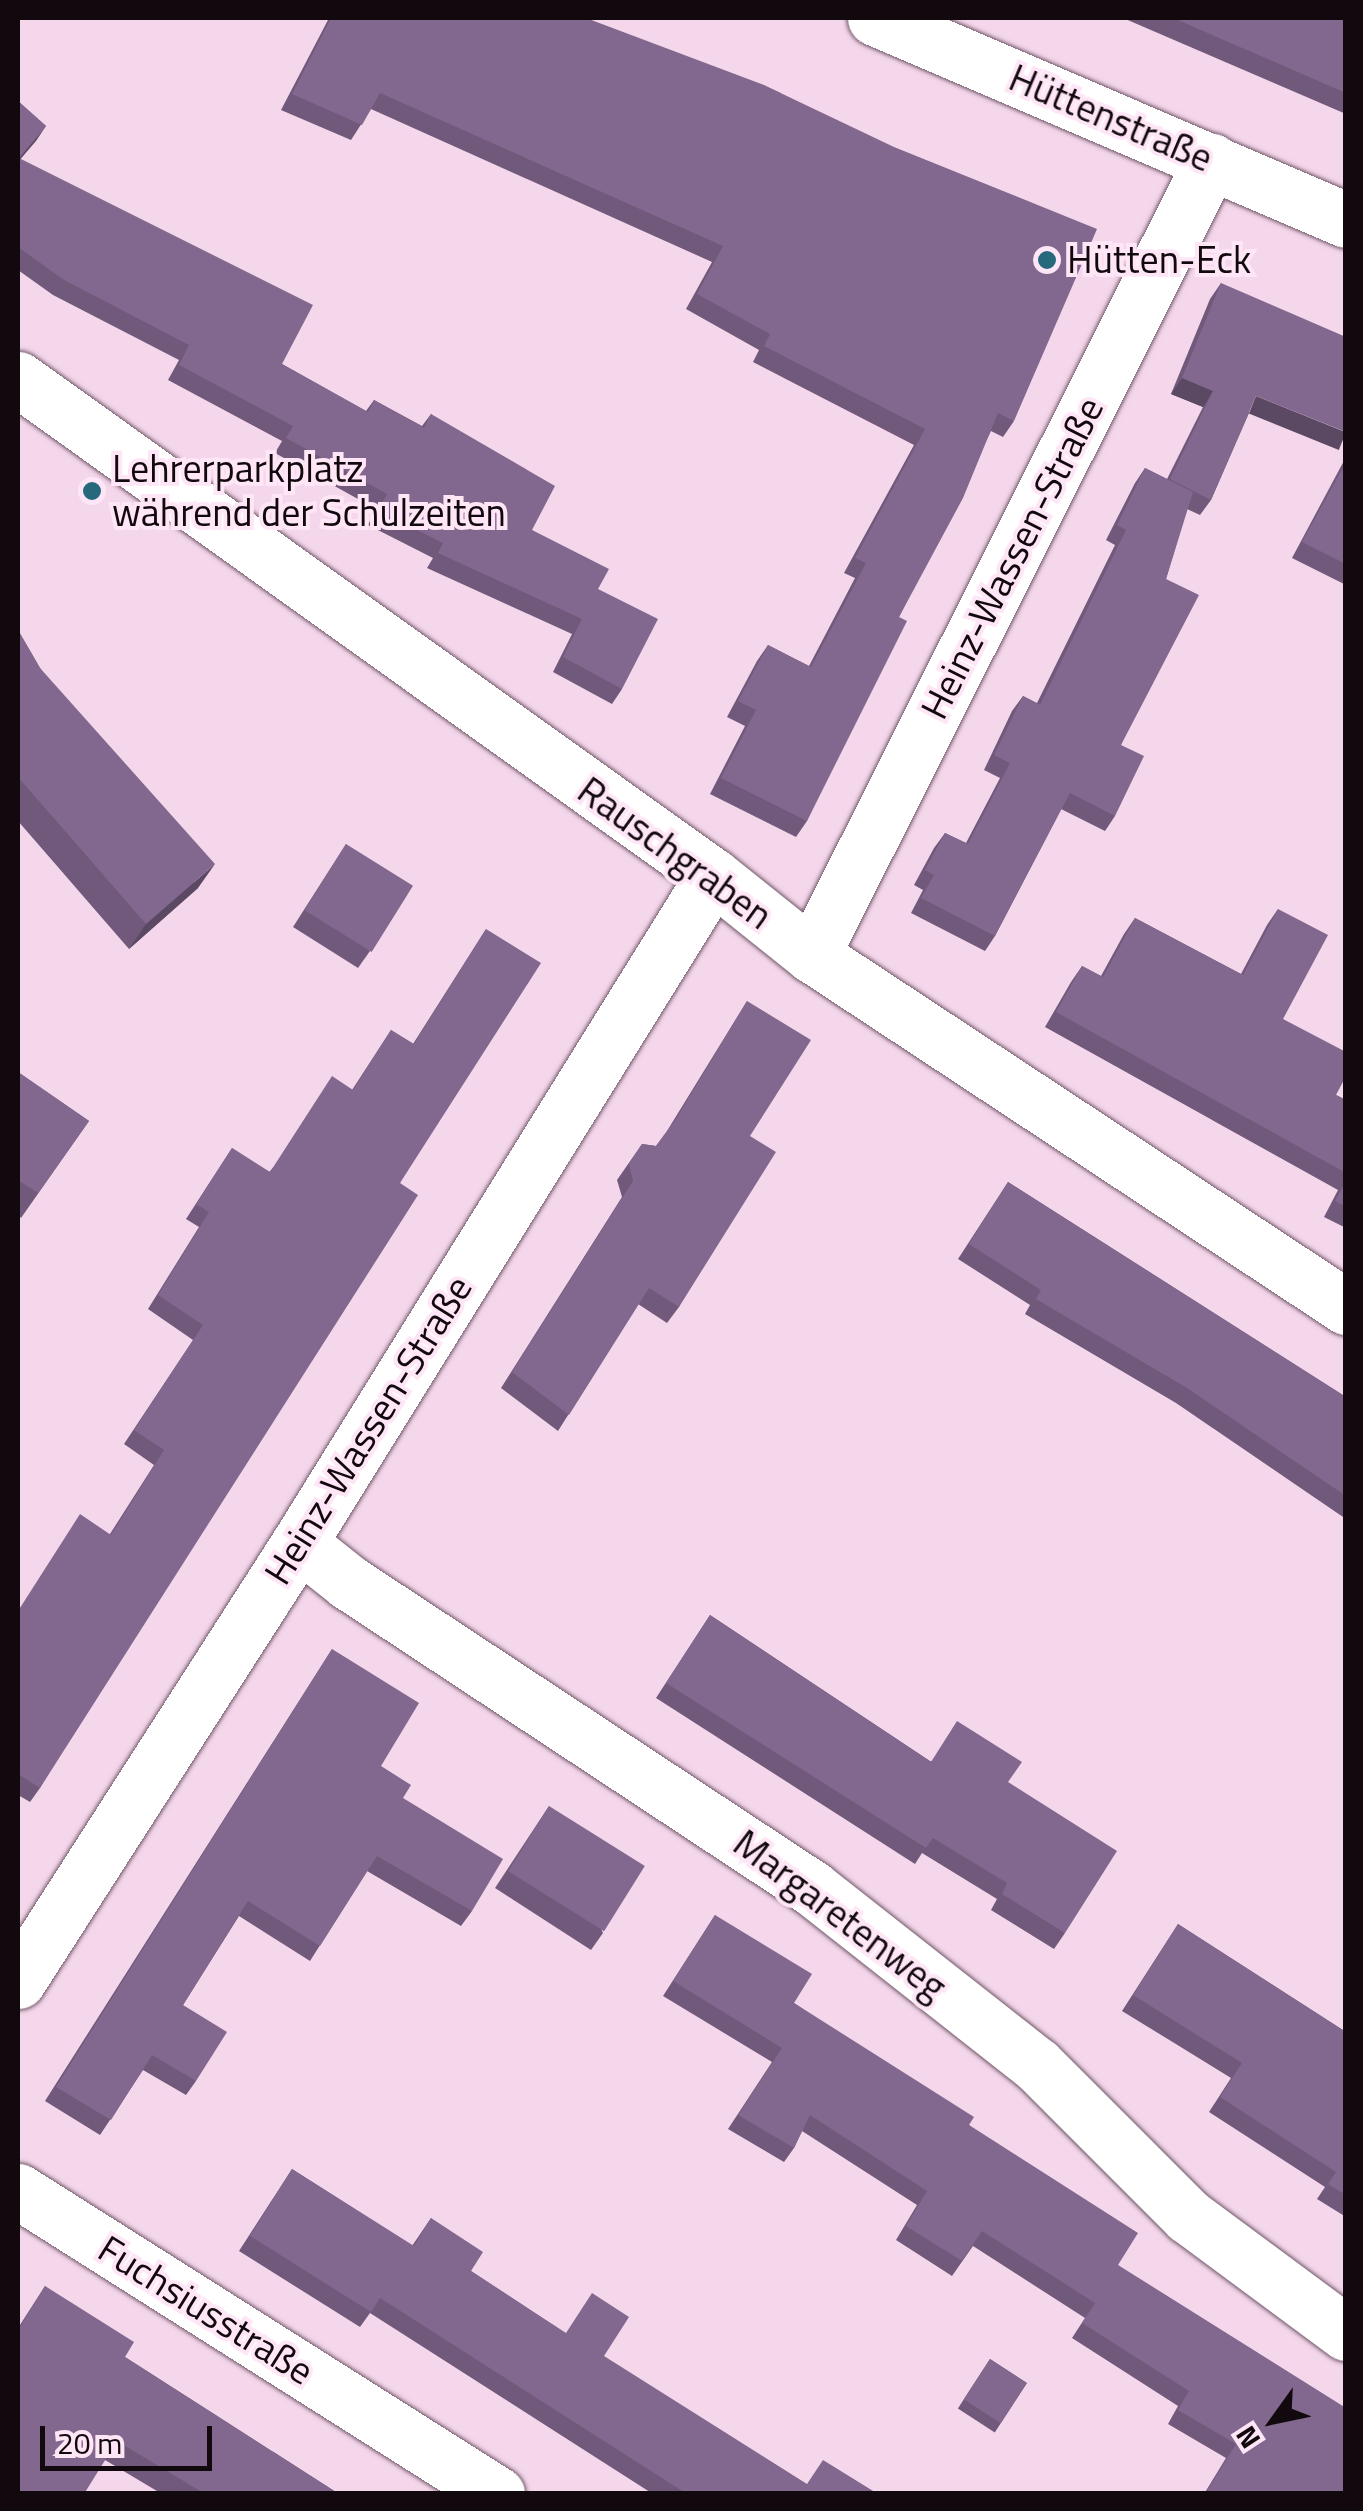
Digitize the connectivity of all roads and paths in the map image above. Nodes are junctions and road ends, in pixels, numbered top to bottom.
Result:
1 (875, 18) edge
2 (1212, 161) junction
3 (1346, 220) edge
4 (18, 379) edge
5 (713, 876) junction
6 (812, 955) junction
7 (1346, 1307) edge
8 (299, 1543) junction
9 (18, 1981) edge
10 (18, 2191) edge
11 (1346, 2332) edge
12 (497, 2494) edge

1 - 2 street, Hüttenstraße
2 - 3 street, Hüttenstraße
2 - 6 street, Heinz-Wassen-Straße
4 - 5 street, Rauschgraben
5 - 6 street, Rauschgraben
5 - 8 street, Heinz-Wassen-Straße
6 - 7 street, Rauschgraben
8 - 9 street, Heinz-Wassen-Straße
8 - 11 street, Margaretenweg
10 - 12 street, Fuchsiusstraße

